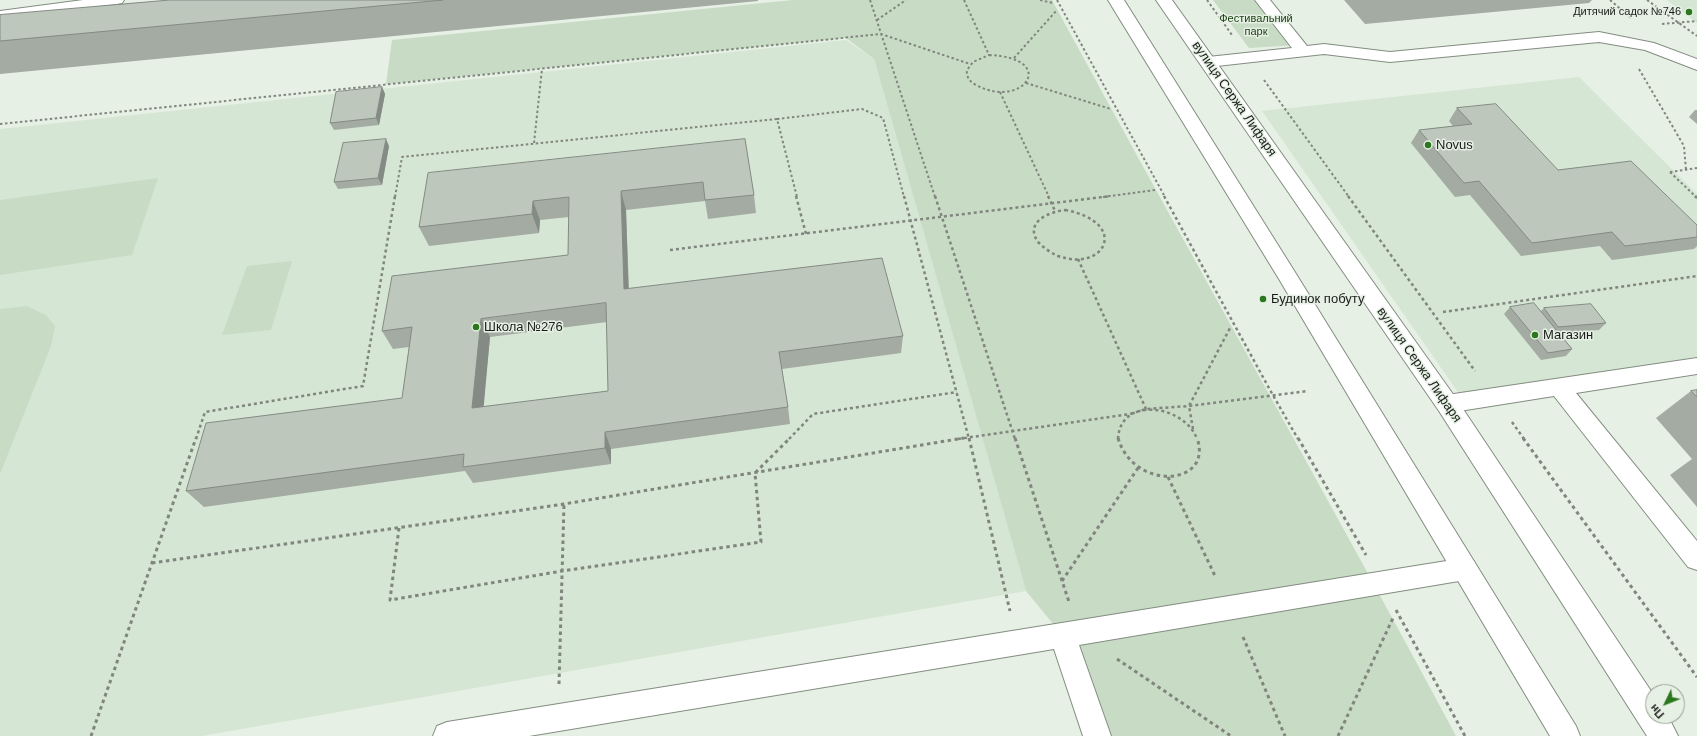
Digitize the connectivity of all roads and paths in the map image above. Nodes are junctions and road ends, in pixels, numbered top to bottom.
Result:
1 (117, 0) edge
2 (870, 0) edge
3 (906, 0) edge
4 (964, 0) edge
5 (1040, 0) edge
6 (1057, 0) edge
7 (1116, 0) edge
8 (1164, 0) edge
9 (1207, 0) edge
10 (1262, 0) edge
11 (1610, 0) edge
12 (1647, 0) edge
13 (1053, 3) dead end
14 (1057, 10) dead end
15 (0, 15) edge
16 (877, 20) junction
17 (1633, 20) dead end
18 (1697, 21) edge
19 (1678, 23) junction
20 (1654, 24) dead end
21 (882, 34) junction
22 (1697, 36) edge
23 (1635, 44) junction
24 (1303, 51) junction
25 (989, 55) junction
26 (1014, 58) junction
27 (1248, 58) junction
28 (1208, 62) junction
29 (970, 64) junction
30 (1697, 65) edge
31 (542, 69) junction
32 (1026, 83) junction
33 (1000, 92) junction
34 (1111, 109) dead end
35 (777, 119) junction
36 (0, 124) edge
37 (534, 144) junction
38 (1697, 168) edge
39 (1686, 170) junction
40 (1155, 190) dead end
41 (1697, 198) edge
42 (1052, 204) junction
43 (1054, 211) junction
44 (942, 217) junction
45 (911, 221) junction
46 (806, 234) junction
47 (670, 250) dead end
48 (1078, 260) junction
49 (1697, 276) edge
50 (1443, 312) dead end
51 (1230, 328) dead end
52 (1697, 366) edge
53 (1559, 387) junction
54 (1308, 391) dead end
55 (957, 392) junction
56 (1273, 396) junction
57 (1495, 397) junction
58 (1447, 404) junction
59 (1189, 406) junction
60 (1146, 409) junction
61 (1130, 414) junction
62 (1193, 429) junction
63 (1012, 430) junction
64 (969, 438) junction
65 (1138, 468) junction
66 (755, 473) junction
67 (564, 504) junction
68 (399, 528) junction
69 (1697, 559) edge
70 (152, 563) junction
71 (1465, 569) junction
72 (562, 571) junction
73 (1062, 581) junction
74 (1382, 583) junction
75 (1393, 618) dead end
76 (1071, 634) junction
77 (1019, 643) junction
78 (1697, 677) edge
79 (558, 718) junction
80 (92, 736) edge
81 (447, 736) edge
82 (1097, 736) edge
83 (1231, 736) edge
84 (1338, 736) edge
85 (1465, 736) edge
86 (1566, 736) edge
87 (1664, 736) edge

1 - 15 lane
2 - 16 path
3 - 16 path
4 - 25 path
5 - 13 path
6 - 56 path
7 - 71 street
8 - 28 street, вулиця Сержа Лифаря
9 - 27 path
10 - 24 lane
11 - 17 path
12 - 19 path
14 - 26 path
16 - 21 path
18 - 19 path
19 - 20 path
19 - 22 path
21 - 29 path
21 - 31 path
21 - 44 path
23 - 24 lane
23 - 30 lane
23 - 39 path
24 - 27 lane
25 - 26 path
25 - 29 path
26 - 32 path
27 - 28 lane
27 - 57 path
28 - 58 street, вулиця Сержа Лифаря
29 - 33 path
31 - 36 path
31 - 37 path
32 - 33 path
32 - 34 path
33 - 42 path
35 - 37 path
35 - 45 path
35 - 46 path
37 - 70 path
38 - 39 path
39 - 41 path
40 - 42 path
42 - 43 path
42 - 44 path
43 - 48 path
43 - 48 path
44 - 45 path
44 - 63 path
45 - 46 path
45 - 55 path
46 - 47 path
48 - 60 path
49 - 50 path
51 - 59 path
52 - 53 lane
53 - 57 lane
53 - 69 lane
54 - 56 path
55 - 64 path
55 - 66 path
56 - 59 path
56 - 74 path
57 - 58 lane
57 - 78 path
58 - 87 street, вулиця Сержа Лифаря
59 - 60 path
59 - 62 path
60 - 61 path
60 - 62 path
61 - 63 path
61 - 65 path
62 - 65 path
63 - 64 path
63 - 73 path
64 - 66 path
64 - 77 path
65 - 73 path
66 - 67 path
66 - 72 path
67 - 68 path
67 - 72 path
68 - 70 path
68 - 72 path
70 - 80 path
71 - 74 lane
71 - 86 street
72 - 79 path
73 - 76 path
74 - 76 lane
74 - 85 path
75 - 84 path
76 - 77 lane
76 - 82 lane
76 - 83 path
77 - 79 lane
79 - 81 lane

